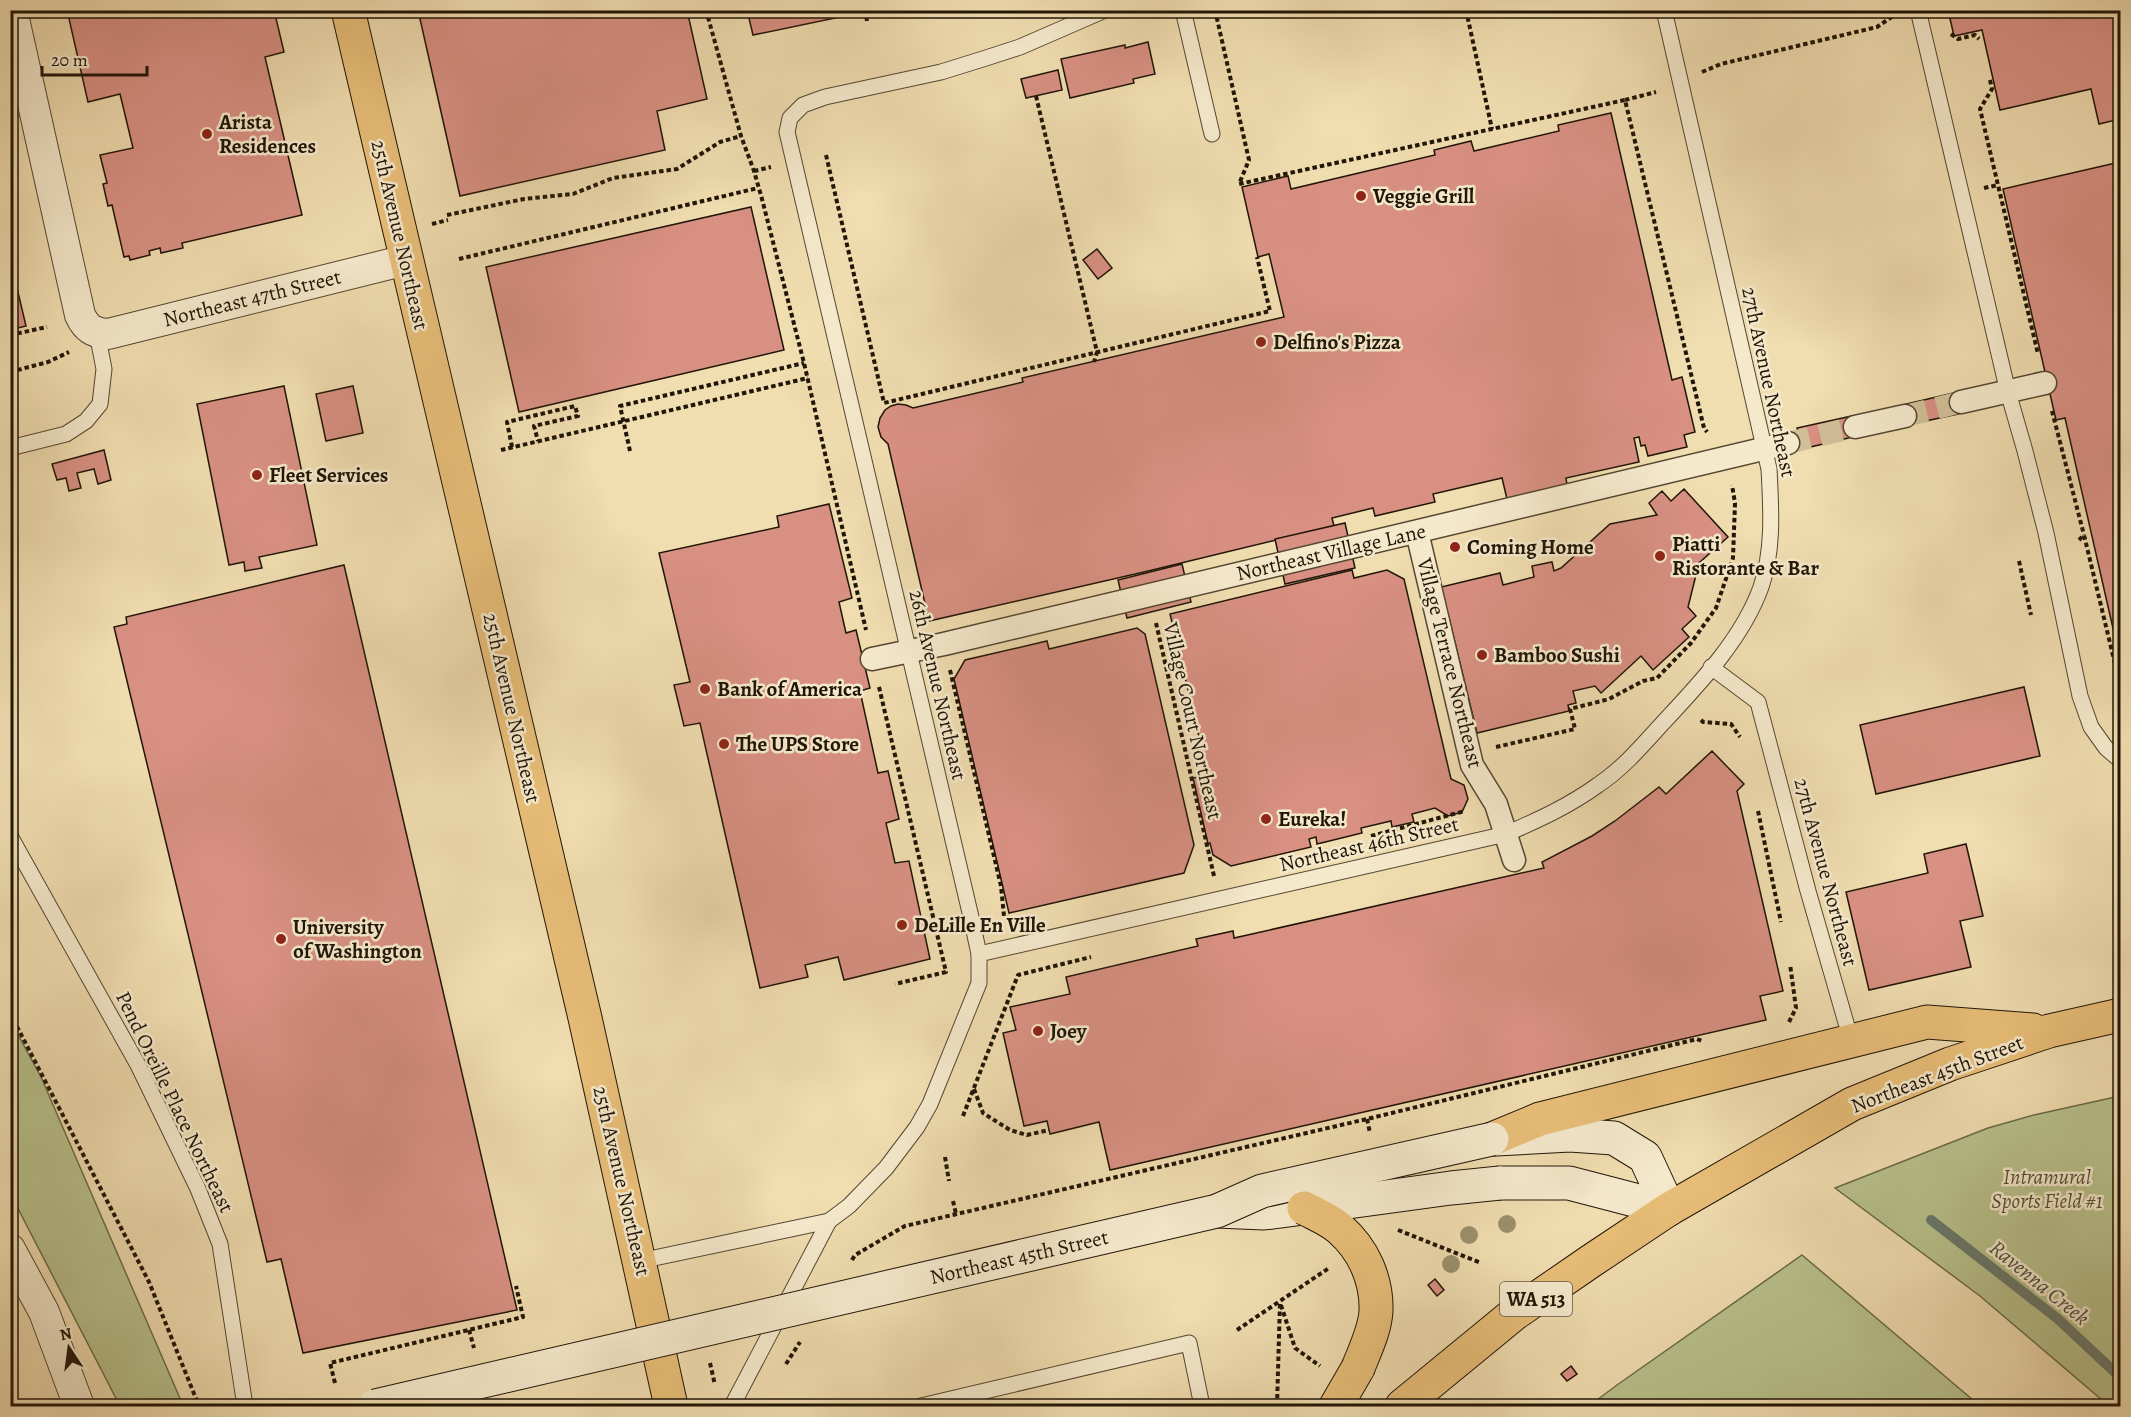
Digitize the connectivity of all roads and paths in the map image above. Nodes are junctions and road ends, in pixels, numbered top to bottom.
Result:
1 (12, 10) edge
2 (348, 10) edge
3 (706, 10) edge
4 (865, 10) edge
5 (1005, 10) edge
6 (1105, 10) edge
7 (1183, 10) edge
8 (1215, 10) edge
9 (1466, 10) edge
10 (1664, 10) edge
11 (1918, 10) edge
12 (1899, 13) dead end
13 (1007, 18) dead end
14 (867, 21) dead end
15 (1950, 32) dead end
16 (1979, 39) dead end
17 (1701, 72) dead end
18 (1990, 80) dead end
19 (1663, 90) dead end
20 (1036, 96) dead end
21 (1625, 100) junction
22 (1492, 129) junction
23 (1212, 134) dead end
24 (741, 136) junction
25 (826, 155) dead end
26 (772, 167) dead end
27 (754, 171) junction
28 (1998, 185) junction
29 (758, 188) junction
30 (1984, 188) dead end
31 (434, 223) dead end
32 (1257, 257) dead end
33 (459, 259) dead end
34 (406, 260) junction
35 (46, 327) dead end
36 (97, 333) junction
37 (10, 335) edge
38 (72, 350) dead end
39 (1097, 351) junction
40 (1094, 362) dead end
41 (804, 363) junction
42 (10, 372) edge
43 (807, 378) junction
44 (2045, 383) junction
45 (2008, 392) junction
46 (1961, 402) tunnel mouth
47 (884, 403) junction
48 (885, 410) dead end
49 (1905, 416) tunnel mouth
50 (623, 421) junction
51 (1855, 428) tunnel mouth
52 (538, 441) junction
53 (1788, 443) tunnel mouth
54 (512, 447) junction
55 (10, 448) edge
56 (1764, 449) junction
57 (501, 450) dead end
58 (630, 452) dead end
59 (1729, 457) junction
60 (1417, 532) junction
61 (2084, 536) junction
62 (2079, 540) dead end
63 (2019, 561) dead end
64 (1149, 595) junction
65 (2031, 615) dead end
66 (944, 644) junction
67 (909, 652) junction
68 (872, 659) junction
69 (2121, 667) edge
70 (1711, 668) junction
71 (1695, 714) dead end
72 (1743, 742) dead end
73 (1469, 753) junction
74 (2121, 760) edge
75 (1755, 800) dead end
76 (1506, 834) junction
77 (10, 836) edge
78 (1514, 860) dead end
79 (1214, 876) dead end
80 (1015, 921) dead end
81 (1781, 922) dead end
82 (979, 954) junction
83 (1098, 956) dead end
84 (1790, 964) dead end
85 (896, 984) dead end
86 (1796, 1008) dead end
87 (10, 1013) edge
88 (2121, 1016) edge
89 (2049, 1032) junction
90 (1851, 1040) junction
91 (1706, 1043) dead end
92 (974, 1088) junction
93 (963, 1116) dead end
94 (1367, 1119) dead end
95 (1049, 1130) dead end
96 (1492, 1139) junction
97 (945, 1156) dead end
98 (950, 1181) dead end
99 (953, 1201) dead end
100 (1304, 1208) junction
101 (1669, 1209) junction
102 (1217, 1210) junction
103 (956, 1214) dead end
104 (829, 1221) junction
105 (1389, 1227) dead end
106 (10, 1249) edge
107 (640, 1261) junction
108 (1481, 1263) dead end
109 (516, 1286) dead end
110 (1280, 1302) junction
111 (469, 1330) junction
112 (1238, 1330) dead end
113 (475, 1352) dead end
114 (1326, 1370) dead end
115 (335, 1383) dead end
116 (1406, 1404) edge
117 (79, 1407) edge
118 (199, 1407) edge
119 (245, 1407) edge
120 (375, 1407) edge
121 (671, 1407) edge
122 (732, 1407) edge
123 (921, 1407) edge
124 (1203, 1407) edge
125 (1277, 1407) edge
126 (1336, 1407) edge

1 - 36 street
2 - 34 main road, 25th Avenue Northeast
3 - 24 path
4 - 14 path
5 - 13 path
6 - 67 lane, 26th Avenue Northeast
7 - 23 lane
8 - 22 path
9 - 22 path
10 - 56 lane, 27th Avenue Northeast
11 - 45 lane
12 - 17 path
15 - 16 path
18 - 28 path
19 - 21 path
20 - 39 path
21 - 22 path
21 - 59 path
24 - 27 path
24 - 31 path
25 - 47 path
26 - 27 path
27 - 29 path
28 - 30 path
28 - 44 path
29 - 33 path
29 - 41 path
32 - 39 path
34 - 36 street, Northeast 47th Street
34 - 107 main road, 25th Avenue Northeast
35 - 37 path
36 - 55 lane
38 - 42 path
39 - 40 path
39 - 47 path
41 - 43 path
41 - 50 path
43 - 50 path
43 - 68 path
44 - 45 street
44 - 61 path
45 - 46 street
45 - 74 lane
47 - 48 path
49 - 51 street
50 - 52 path
50 - 58 path
52 - 54 path
52 - 54 path
53 - 56 street, Northeast Village Lane
54 - 57 path
56 - 59 street, Northeast Village Lane
56 - 70 lane, 27th Avenue Northeast
59 - 60 street, Northeast Village Lane
59 - 73 path
60 - 64 street, Northeast Village Lane
60 - 73 street, Village Terrace Northeast
61 - 62 path
61 - 69 path
63 - 65 path
64 - 66 street, Northeast Village Lane
64 - 79 path, Village Court Northeast
66 - 67 street, Northeast Village Lane
66 - 80 path
67 - 68 street, Northeast Village Lane
67 - 82 lane, 26th Avenue Northeast
68 - 85 path
70 - 76 lane, Northeast 46th Street
70 - 90 lane, 27th Avenue Northeast
71 - 72 path
73 - 76 street, Village Terrace Northeast
75 - 81 path
76 - 78 street, Village Terrace Northeast
76 - 82 lane, Northeast 46th Street
77 - 119 lane, Pend Oreille Place Northeast
82 - 104 lane, 26th Avenue Northeast
83 - 92 path
84 - 86 path
87 - 118 path
88 - 89 main road, Northeast 45th Street / WA 513
89 - 90 main road
89 - 101 main road, Northeast 45th Street / WA 513
90 - 96 main road
91 - 94 path
92 - 93 path
92 - 95 path
96 - 101 main road
96 - 102 main road, bridge
97 - 98 path
99 - 103 path
100 - 101 main road, Northeast 45th Street, bridge
100 - 102 main road, Northeast 45th Street, bridge
100 - 126 main road, bridge
101 - 116 main road, WA 513
102 - 120 main road, Northeast 45th Street, bridge
104 - 107 lane, 26th Avenue Northeast
104 - 122 lane, 26th Avenue Northeast
105 - 108 path
106 - 117 street
107 - 121 main road, 25th Avenue Northeast
109 - 111 path
110 - 112 path
110 - 114 path
110 - 125 path
111 - 113 path
111 - 115 path
123 - 124 lane

